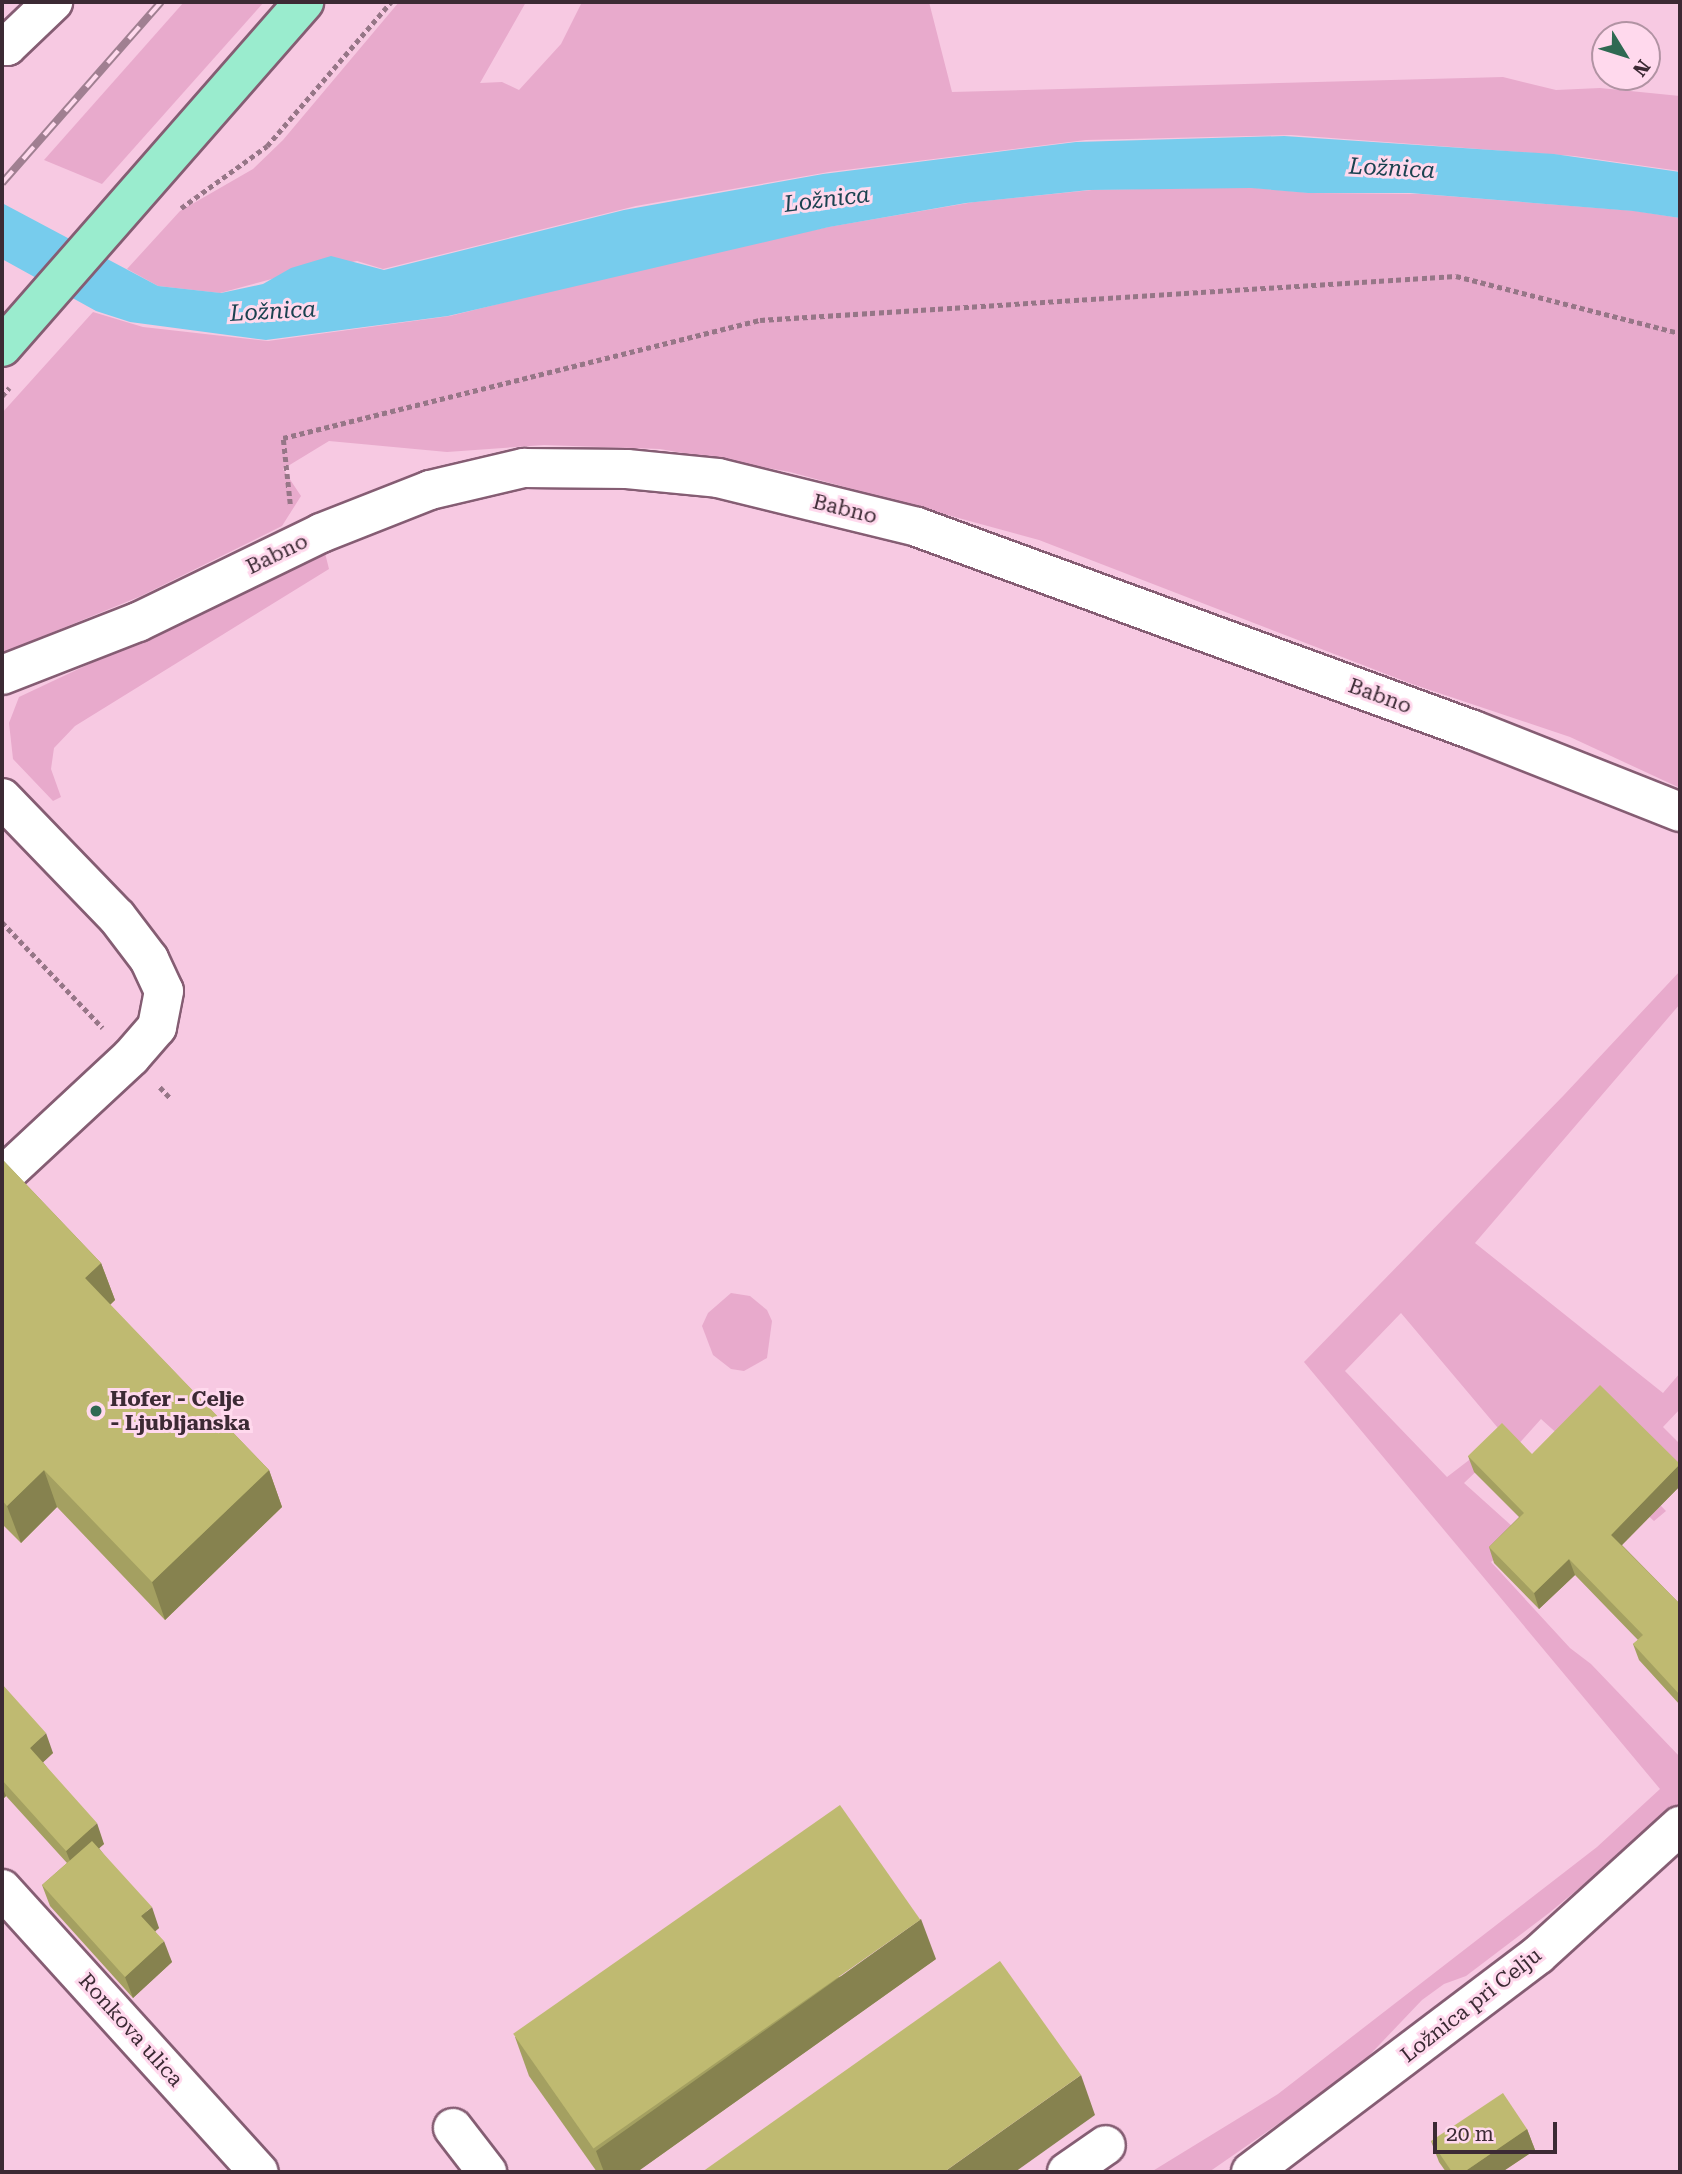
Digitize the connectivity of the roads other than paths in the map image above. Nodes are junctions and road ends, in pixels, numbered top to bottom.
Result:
1 (53, 2) edge
2 (304, 2) edge
3 (2, 46) edge
4 (11, 353) edge
5 (2, 675) edge
6 (2, 798) edge
7 (1680, 812) edge
8 (2, 1177) edge
9 (1680, 1826) edge
10 (2, 1889) edge
11 (453, 2127) dead end
12 (1105, 2146) dead end
13 (259, 2172) edge
14 (487, 2172) edge
15 (1067, 2172) edge
16 (1251, 2172) edge

1 - 3 street
2 - 4 main road
5 - 7 street, Babno
6 - 8 street
9 - 16 street, Ložnica pri Celju
10 - 13 street, Ronkova ulica
11 - 14 street
12 - 15 street

